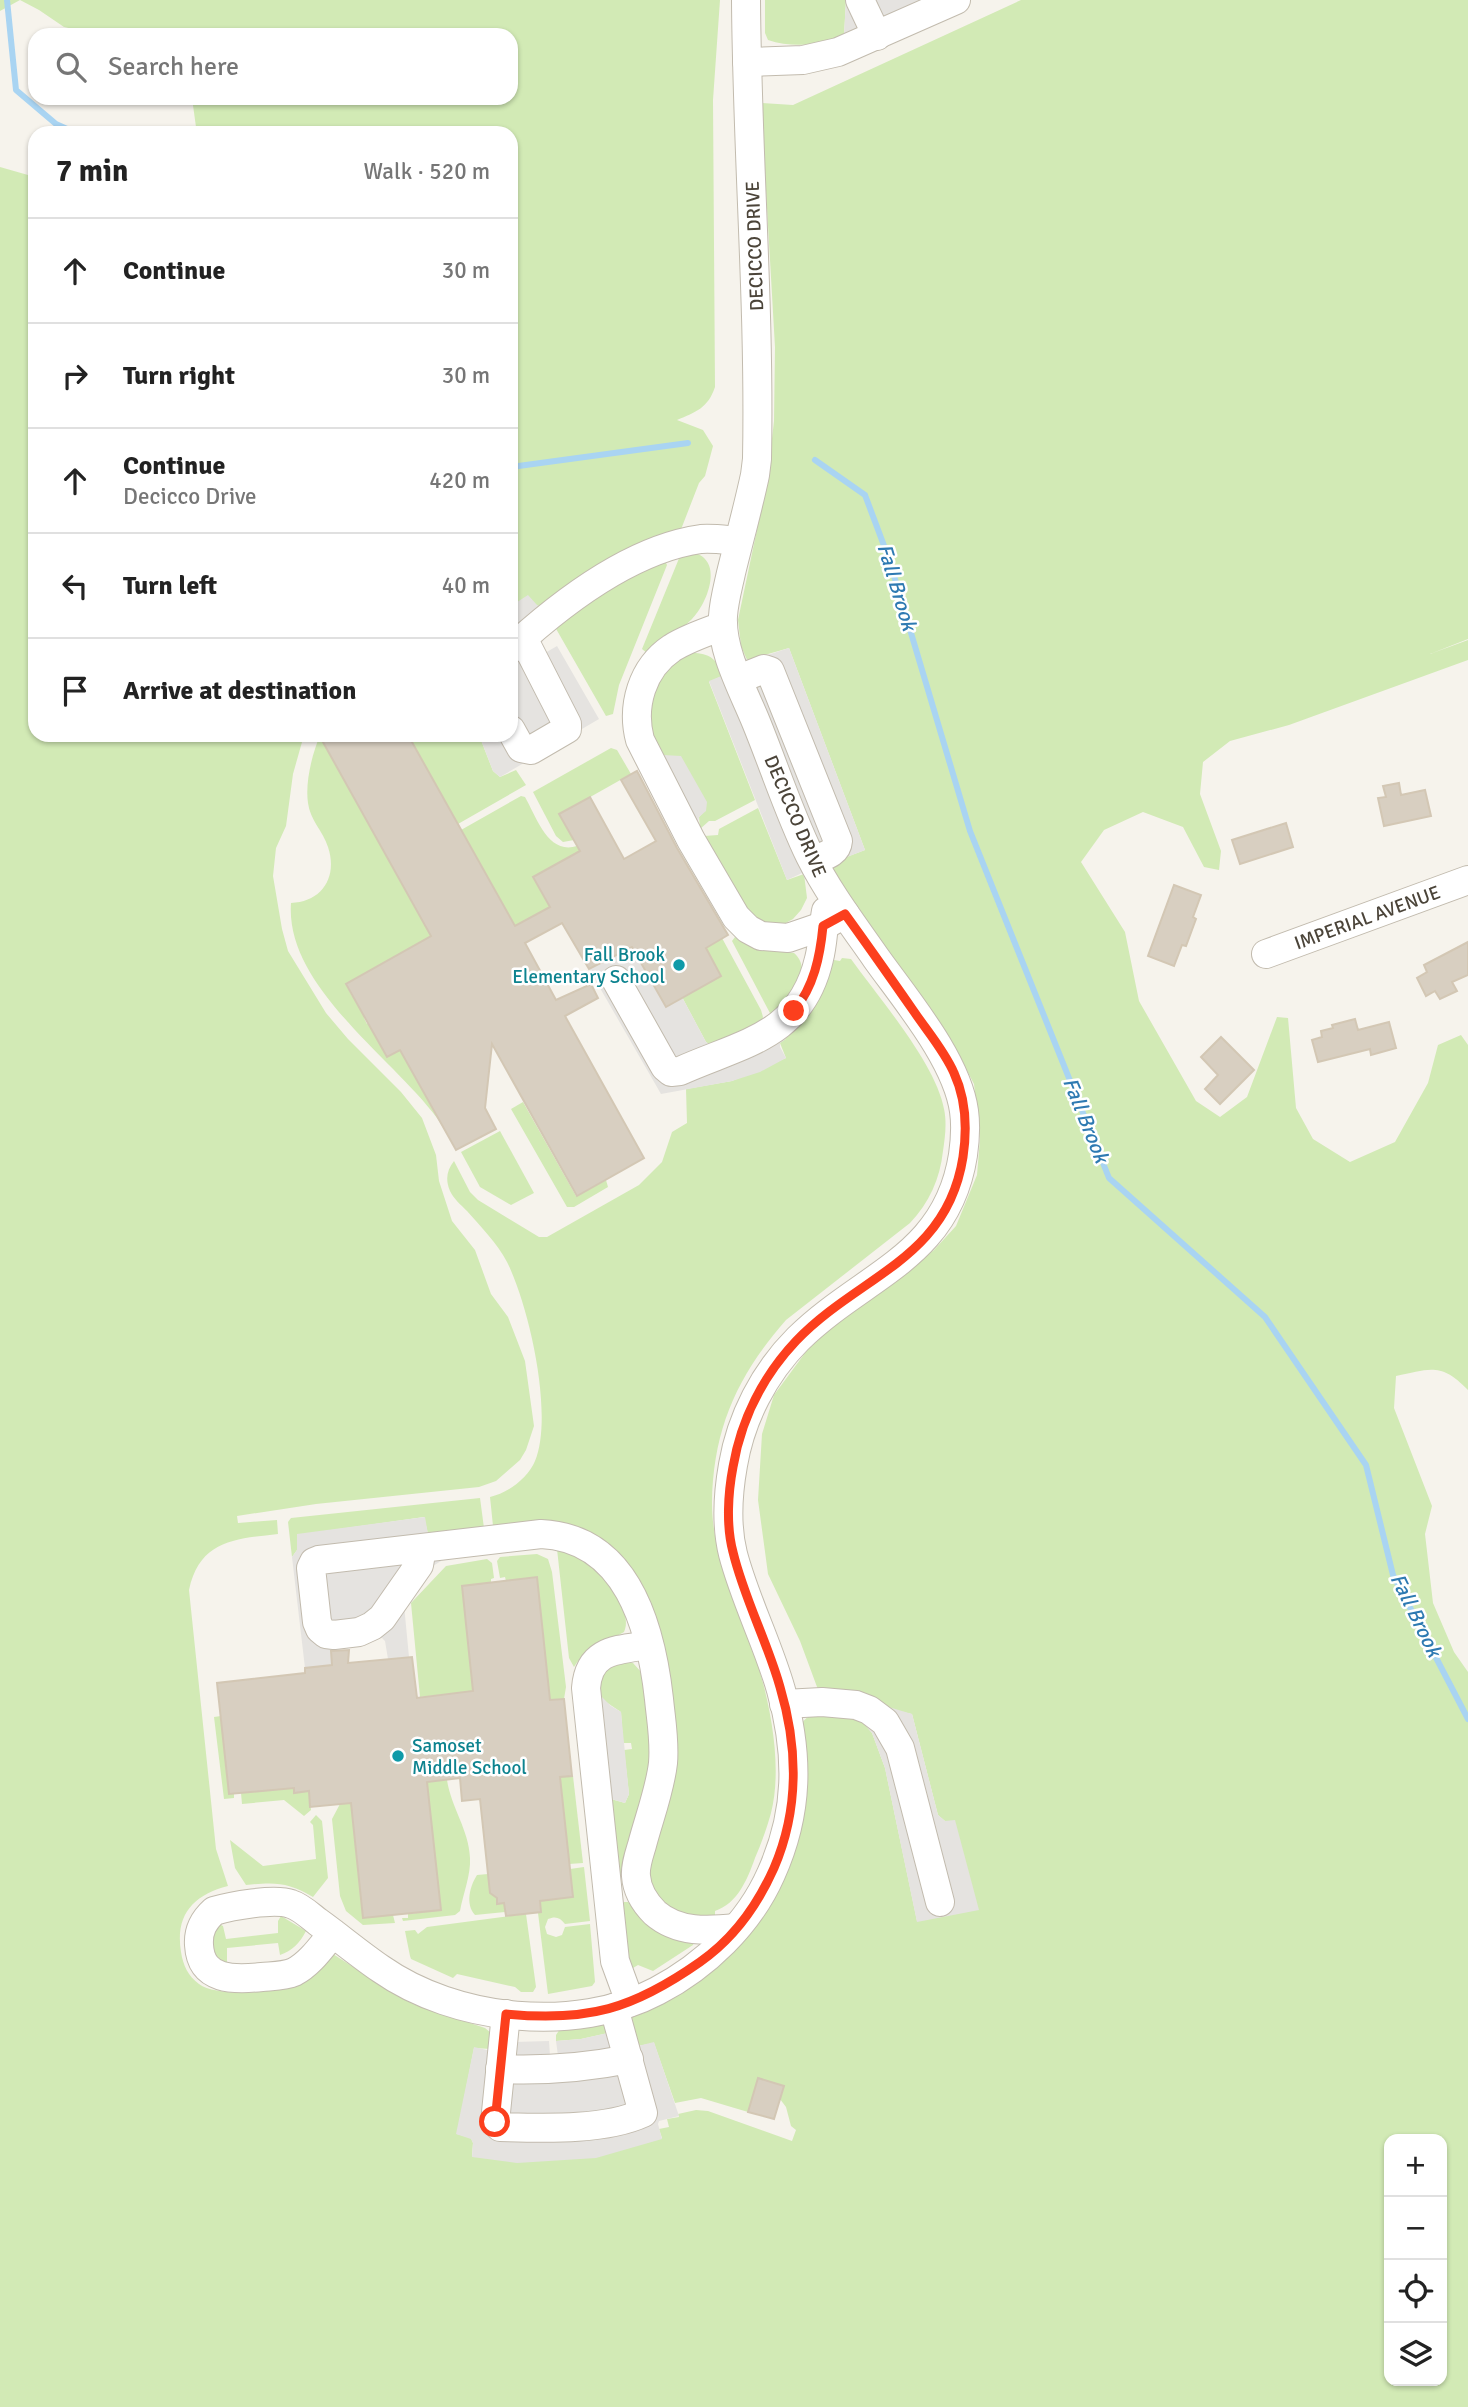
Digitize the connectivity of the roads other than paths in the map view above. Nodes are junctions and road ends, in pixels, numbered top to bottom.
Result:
1 (746, 0) edge
2 (860, 0) edge
3 (956, 0) edge
4 (910, 9) edge
5 (877, 36) junction
6 (747, 62) junction
7 (738, 541) junction
8 (723, 626) junction
9 (518, 642) edge
10 (518, 645) edge
11 (518, 742) edge
12 (1468, 880) edge
13 (834, 920) junction
14 (1266, 954) dead end
15 (616, 980) dead end
16 (422, 1548) dead end
17 (649, 1645) junction
18 (784, 1704) junction
19 (638, 1887) junction
20 (608, 1890) junction
21 (940, 1902) dead end
22 (736, 1928) junction
23 (333, 1933) dead end
24 (622, 2005) junction
25 (506, 2014) junction
26 (629, 2059) junction
27 (500, 2069) junction

1 - 6 street, DECICCO DRIVE
2 - 5 street
3 - 4 street
4 - 5 street
5 - 6 street
6 - 7 street, DECICCO DRIVE
7 - 8 street, DECICCO DRIVE
7 - 9 street
8 - 13 street, DECICCO DRIVE
8 - 13 street
10 - 11 street
12 - 14 street, IMPERIAL AVENUE
13 - 15 street
13 - 18 street, DECICCO DRIVE
16 - 17 street
17 - 19 street
17 - 20 street
18 - 21 street
18 - 22 street, DECICCO DRIVE
19 - 20 street
19 - 22 street
20 - 24 street
22 - 24 street, DECICCO DRIVE
23 - 25 street, DECICCO DRIVE
24 - 25 street, DECICCO DRIVE
24 - 26 street
25 - 27 street
26 - 27 street
26 - 27 street

